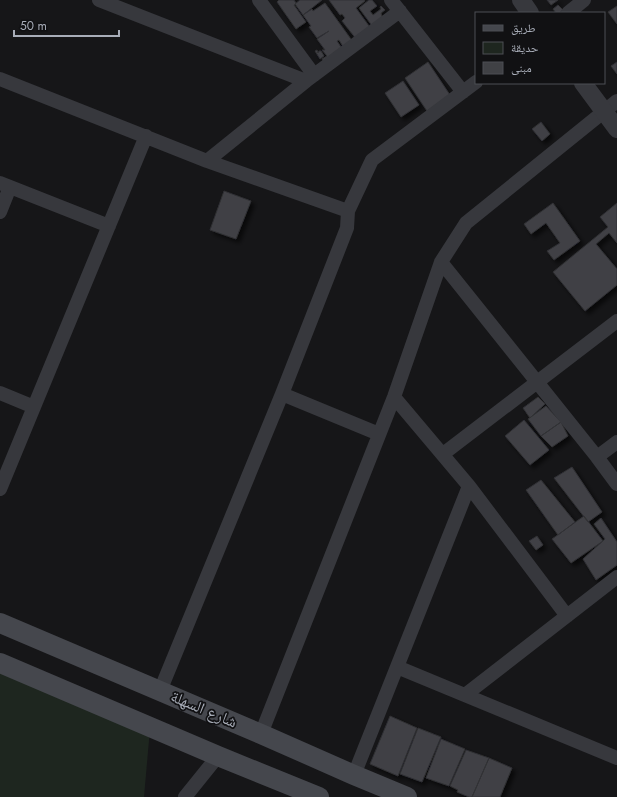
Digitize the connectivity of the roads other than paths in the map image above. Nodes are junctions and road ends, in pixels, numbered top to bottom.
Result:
1 (99, 0) edge
2 (259, 0) edge
3 (391, 0) edge
4 (521, 0) edge
5 (584, 0) edge
6 (124, 4) edge
7 (400, 11) junction
8 (529, 12) edge
9 (569, 12) edge
10 (310, 78) junction
11 (0, 79) edge
12 (475, 83) edge
13 (584, 84) edge
14 (463, 92) junction
15 (610, 106) edge
16 (617, 129) edge
17 (146, 136) junction
18 (207, 161) junction
19 (5, 185) edge
20 (348, 211) junction
21 (0, 212) edge
22 (109, 226) junction
23 (441, 262) junction
24 (617, 321) edge
25 (536, 382) junction
26 (0, 393) edge
27 (282, 394) junction
28 (394, 397) junction
29 (34, 408) junction
30 (379, 434) junction
31 (617, 442) edge
32 (442, 454) junction
33 (598, 457) junction
34 (617, 484) edge
35 (469, 486) junction
36 (0, 489) edge
37 (617, 577) edge
38 (567, 616) junction
39 (0, 623) edge
40 (0, 663) edge
41 (397, 667) junction
42 (160, 691) junction
43 (464, 695) junction
44 (261, 734) junction
45 (218, 756) junction
46 (617, 758) edge
47 (354, 775) junction
48 (185, 797) edge
49 (319, 797) edge
50 (407, 797) edge

1 - 6 street
2 - 10 street
3 - 7 street
4 - 8 street
5 - 9 street
6 - 10 street
7 - 10 street
7 - 14 street
10 - 18 street
11 - 17 street
12 - 14 street
13 - 15 street
14 - 20 street
15 - 16 street
15 - 23 street
17 - 18 street
17 - 22 street
18 - 20 street
19 - 21 street
19 - 22 street
20 - 27 street
22 - 29 street
23 - 25 street
23 - 28 street
24 - 25 street
25 - 32 street
25 - 33 street
26 - 29 street
27 - 30 street
27 - 42 street
28 - 30 street
28 - 32 street
29 - 36 street
30 - 44 street
31 - 33 street
32 - 35 street
33 - 34 street
35 - 38 street
35 - 41 street
37 - 38 street
38 - 43 street
39 - 42 main road, شارع السهلة
40 - 45 main road
41 - 43 street
41 - 47 street
42 - 44 main road, شارع السهلة
43 - 46 street
44 - 47 main road, شارع السهلة
45 - 48 street
45 - 49 main road
47 - 50 main road, شارع السهلة

